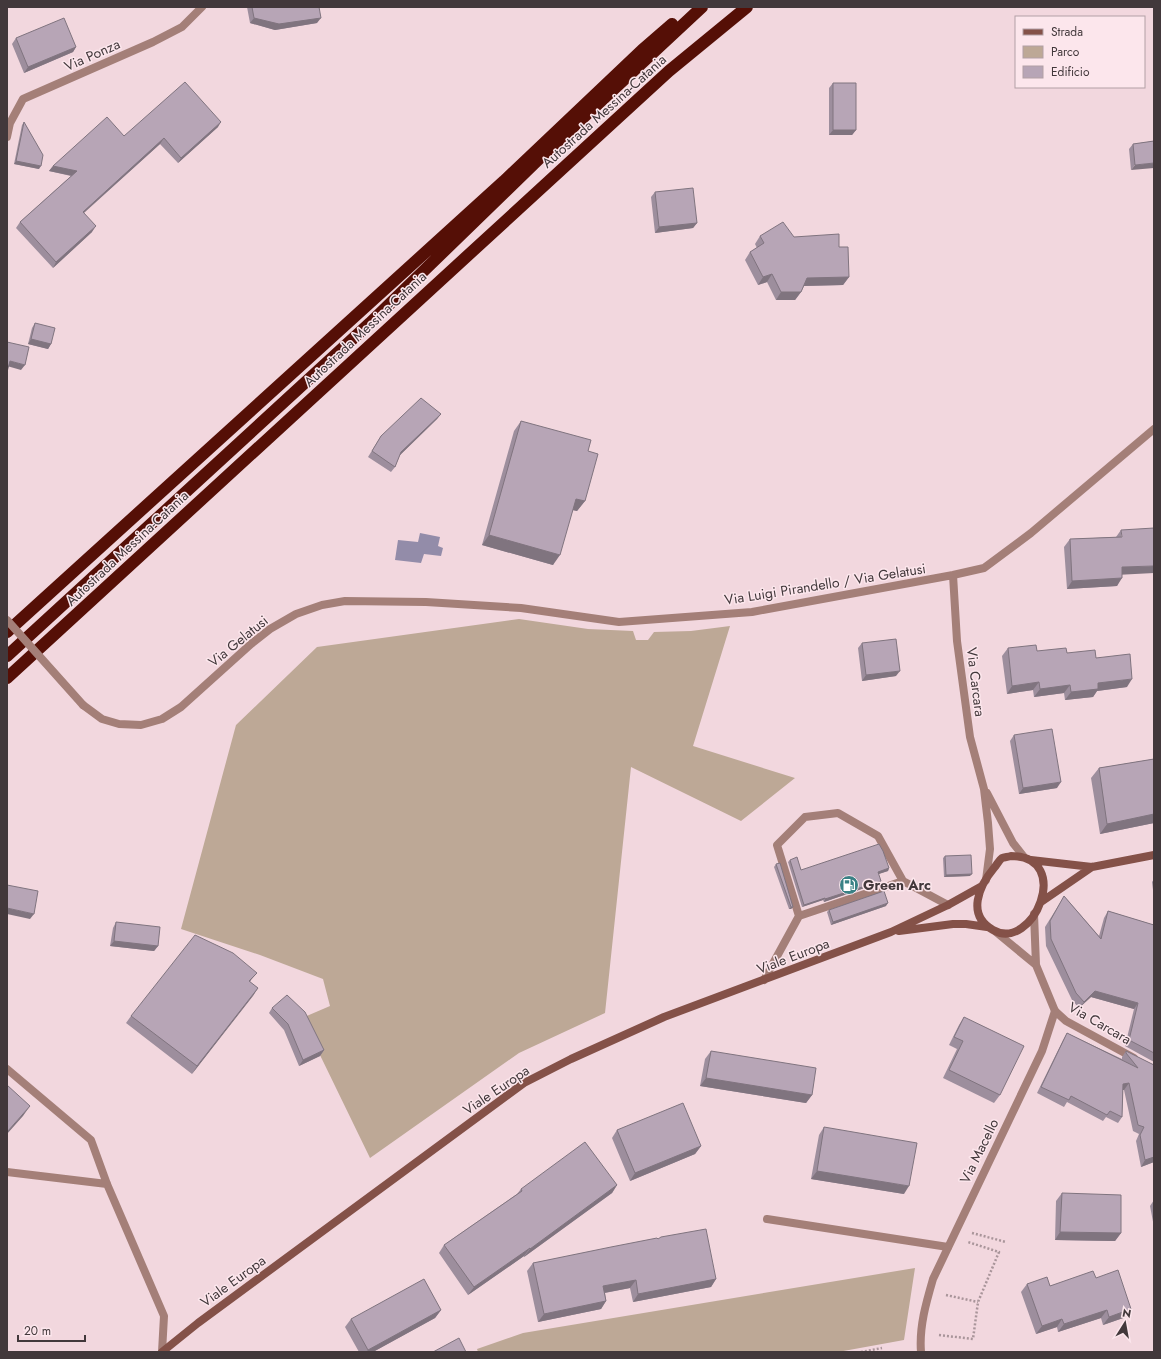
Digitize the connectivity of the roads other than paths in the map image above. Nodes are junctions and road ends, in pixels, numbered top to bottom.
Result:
1 (202, 7) edge
2 (693, 7) edge
3 (702, 7) edge
4 (747, 7) edge
5 (7, 137) edge
6 (1154, 429) edge
7 (953, 576) junction
8 (426, 602) joint
9 (7, 620) edge
10 (7, 632) edge
11 (7, 656) edge
12 (7, 678) edge
13 (984, 789) junction
14 (1154, 855) edge
15 (1027, 858) junction
16 (1092, 867) junction
17 (903, 881) junction
18 (984, 883) junction
19 (1041, 902) junction
20 (948, 905) junction
21 (1034, 914) junction
22 (800, 916) junction
23 (987, 927) junction
24 (891, 932) junction
25 (996, 932) junction
26 (1036, 965) junction
27 (764, 980) junction
28 (1055, 1011) junction
29 (1141, 1061) edge
30 (7, 1069) edge
31 (7, 1172) edge
32 (107, 1184) junction
33 (767, 1219) dead end
34 (948, 1247) junction
35 (162, 1352) edge
36 (921, 1352) edge

1 - 5 street, Via Ponza
2 - 10 highway, Autostrada Messina-Catania
3 - 11 highway
4 - 12 highway, Autostrada Messina-Catania
6 - 7 street, Via Luigi Pirandello / Via Gelatusi
7 - 8 street, Via Luigi Pirandello / Via Gelatusi
7 - 13 street, Via Carcara
8 - 9 street, Via Gelatusi, bridge
13 - 15 street
13 - 18 street
14 - 16 main road
15 - 16 main road
15 - 18 main road
15 - 19 main road
16 - 19 main road
17 - 20 street
17 - 22 street
17 - 22 street
18 - 20 main road
18 - 23 main road
19 - 21 main road
20 - 24 main road
21 - 25 main road
21 - 26 street
22 - 27 street
23 - 24 main road
23 - 25 main road
24 - 27 main road, Viale Europa
25 - 26 street
26 - 28 street
27 - 35 main road, Viale Europa
28 - 29 street, Via Carcara
28 - 34 street, Via Macello
30 - 32 street
31 - 32 street
32 - 35 street
33 - 34 street
34 - 36 street, Via Macello

